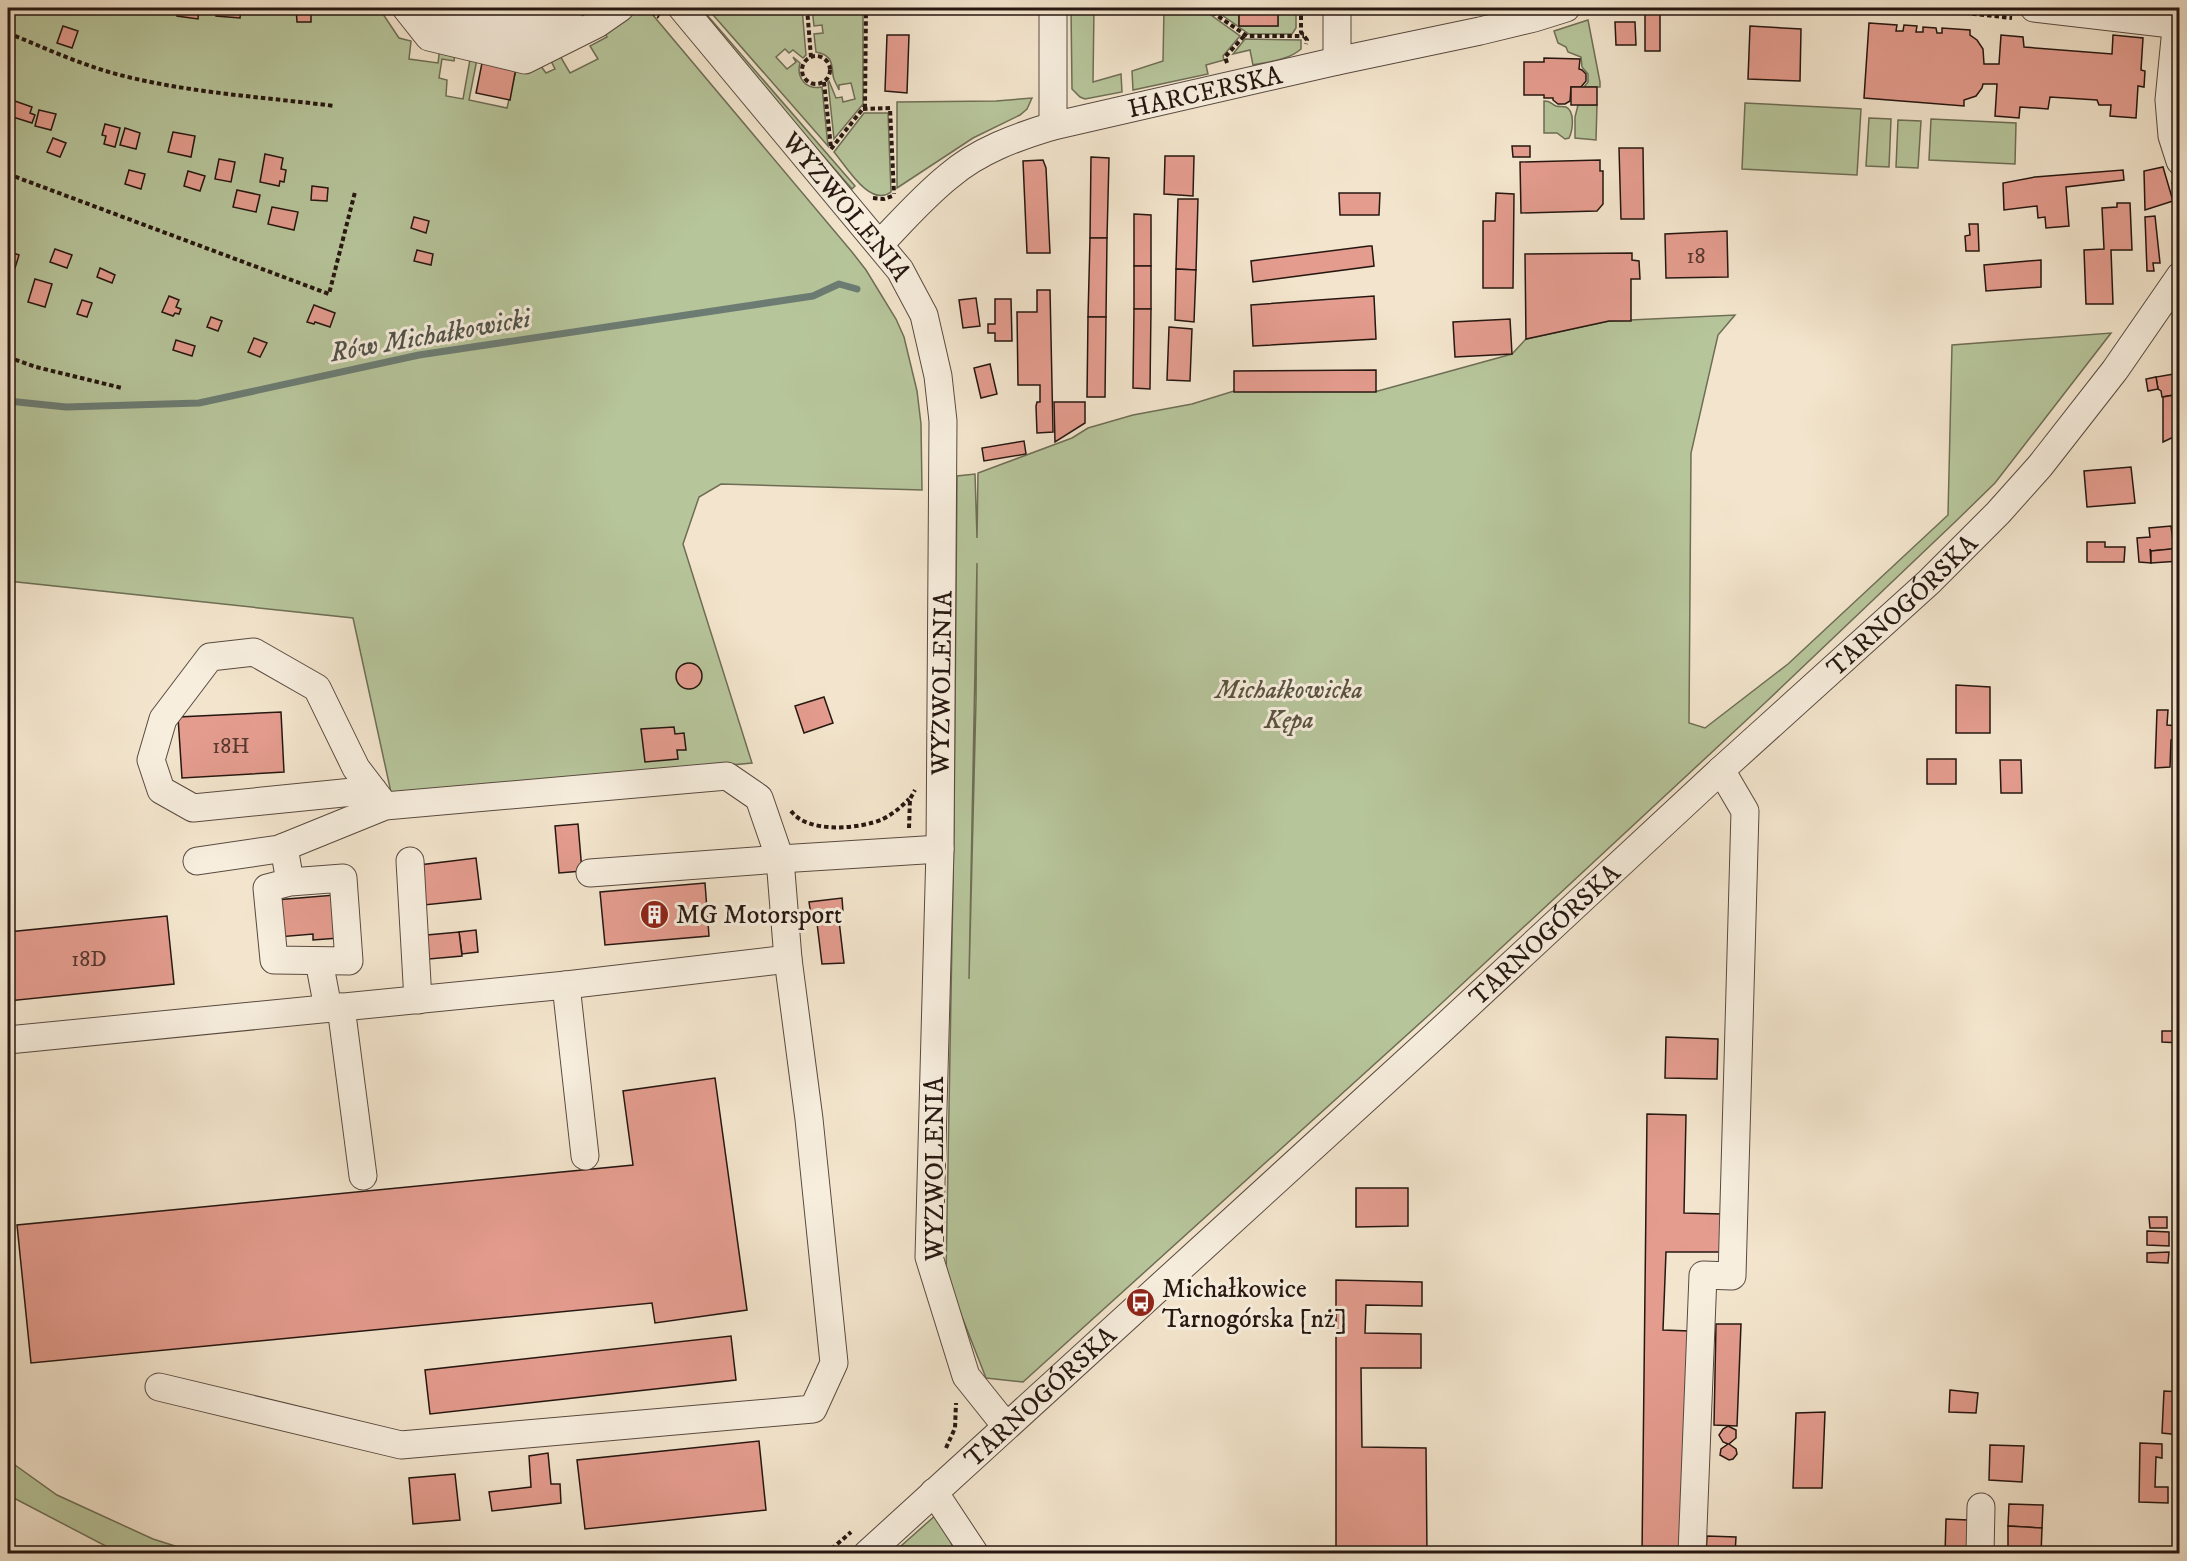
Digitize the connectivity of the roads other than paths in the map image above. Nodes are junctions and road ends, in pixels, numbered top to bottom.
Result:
1 (406, 8) edge
2 (423, 8) edge
3 (494, 8) edge
4 (620, 8) edge
5 (682, 8) edge
6 (1053, 8) edge
7 (1337, 8) edge
8 (1566, 8) edge
9 (2034, 8) edge
10 (2179, 19) edge
11 (597, 24) junction
12 (1337, 61) junction
13 (1053, 126) junction
14 (2180, 161) edge
15 (880, 244) junction
16 (2180, 276) edge
17 (1721, 770) junction
18 (379, 798) junction
19 (284, 847) junction
20 (940, 849) junction
21 (780, 859) junction
22 (197, 861) dead end
23 (410, 861) dead end
24 (590, 873) dead end
25 (290, 882) junction
26 (788, 959) junction
27 (319, 961) junction
28 (566, 985) junction
29 (418, 1000) junction
30 (335, 1008) junction
31 (8, 1040) edge
32 (585, 1156) dead end
33 (363, 1176) dead end
34 (159, 1387) dead end
35 (1006, 1426) junction
36 (934, 1492) junction
37 (1981, 1507) dead end
38 (859, 1543) edge
39 (975, 1554) edge
40 (1692, 1554) edge
41 (1980, 1554) edge

1 - 11 street
2 - 11 street
3 - 11 street
4 - 11 street
5 - 15 street, WYZWOLENIA
6 - 13 street
7 - 12 street
8 - 12 street, HARCERSKA
9 - 10 street
10 - 14 street
12 - 13 street, HARCERSKA
13 - 15 street, HARCERSKA
15 - 20 street, WYZWOLENIA
16 - 17 street, TARNOGÓRSKA
17 - 35 street, TARNOGÓRSKA
17 - 40 street
18 - 18 street
18 - 19 street
18 - 21 street
19 - 22 street
19 - 25 street
20 - 21 street
20 - 35 street, WYZWOLENIA
21 - 24 street
21 - 26 street
23 - 29 street
25 - 27 street
25 - 27 street
26 - 28 street
26 - 34 street
27 - 30 street
28 - 29 street
28 - 32 street
29 - 30 street
30 - 31 street
30 - 33 street
35 - 36 street, TARNOGÓRSKA
36 - 38 street, TARNOGÓRSKA
36 - 39 street
37 - 41 street

